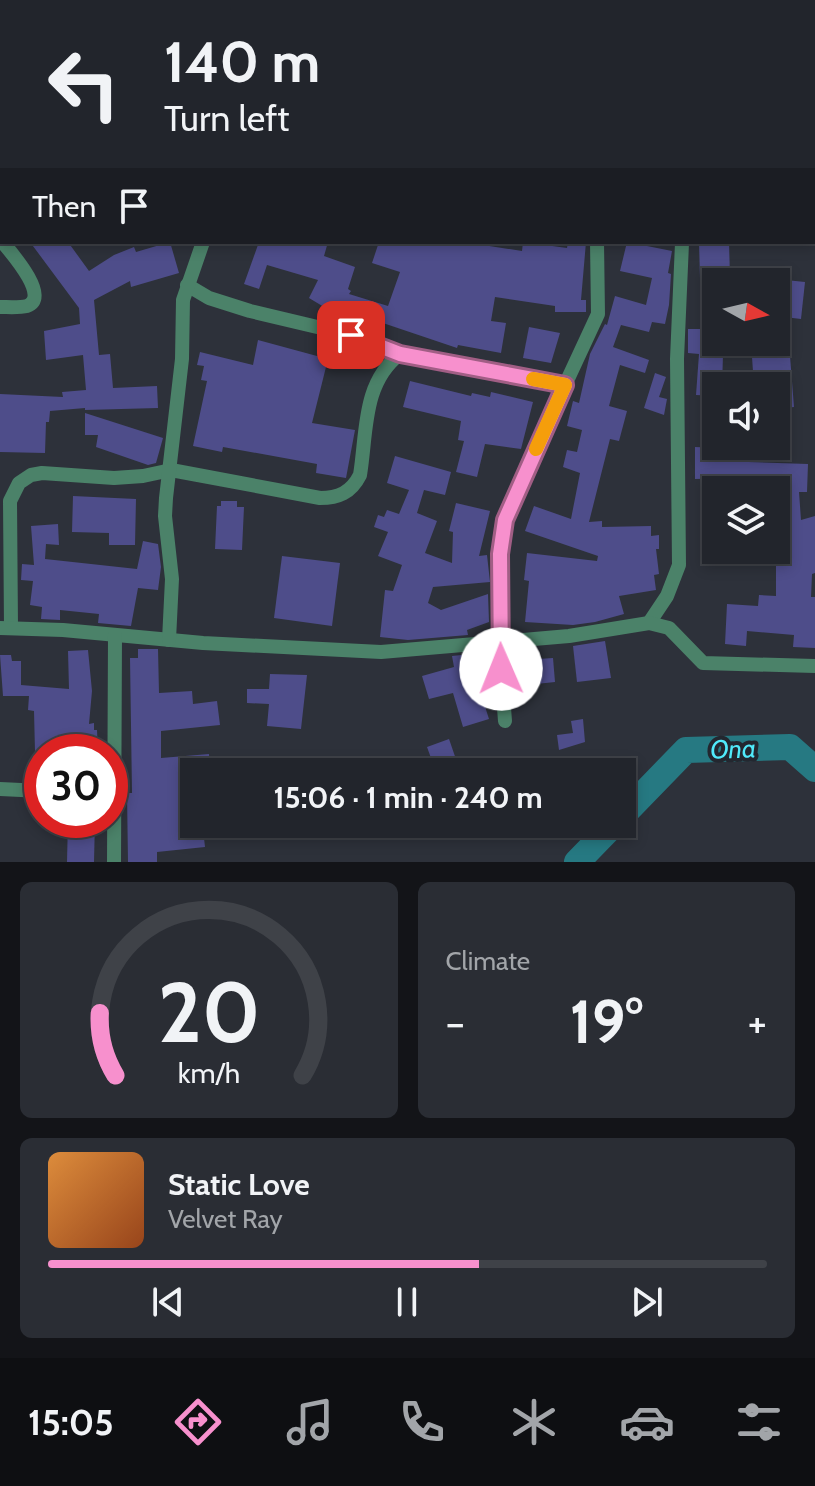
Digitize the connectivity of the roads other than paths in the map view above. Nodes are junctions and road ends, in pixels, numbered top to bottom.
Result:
1 (4, 244) edge
2 (202, 244) edge
3 (597, 244) edge
4 (682, 244) edge
5 (187, 285) junction
6 (0, 307) edge
7 (400, 354) junction
8 (565, 385) junction
9 (171, 470) junction
10 (649, 623) junction
11 (6, 628) edge
12 (115, 635) junction
13 (169, 640) junction
14 (499, 642) junction
15 (815, 666) edge
16 (505, 721) dead end
17 (113, 734) edge
18 (0, 789) edge
19 (24, 790) edge
20 (113, 838) edge
21 (114, 862) edge

1 - 6 street
2 - 5 street
3 - 8 street
4 - 10 street
5 - 7 street
5 - 9 street
7 - 8 street
7 - 9 street
8 - 14 street
9 - 11 street
9 - 13 street
10 - 14 street
10 - 15 street
11 - 12 street
12 - 13 street
12 - 17 street
13 - 14 street
14 - 16 street
18 - 19 street
20 - 21 street

